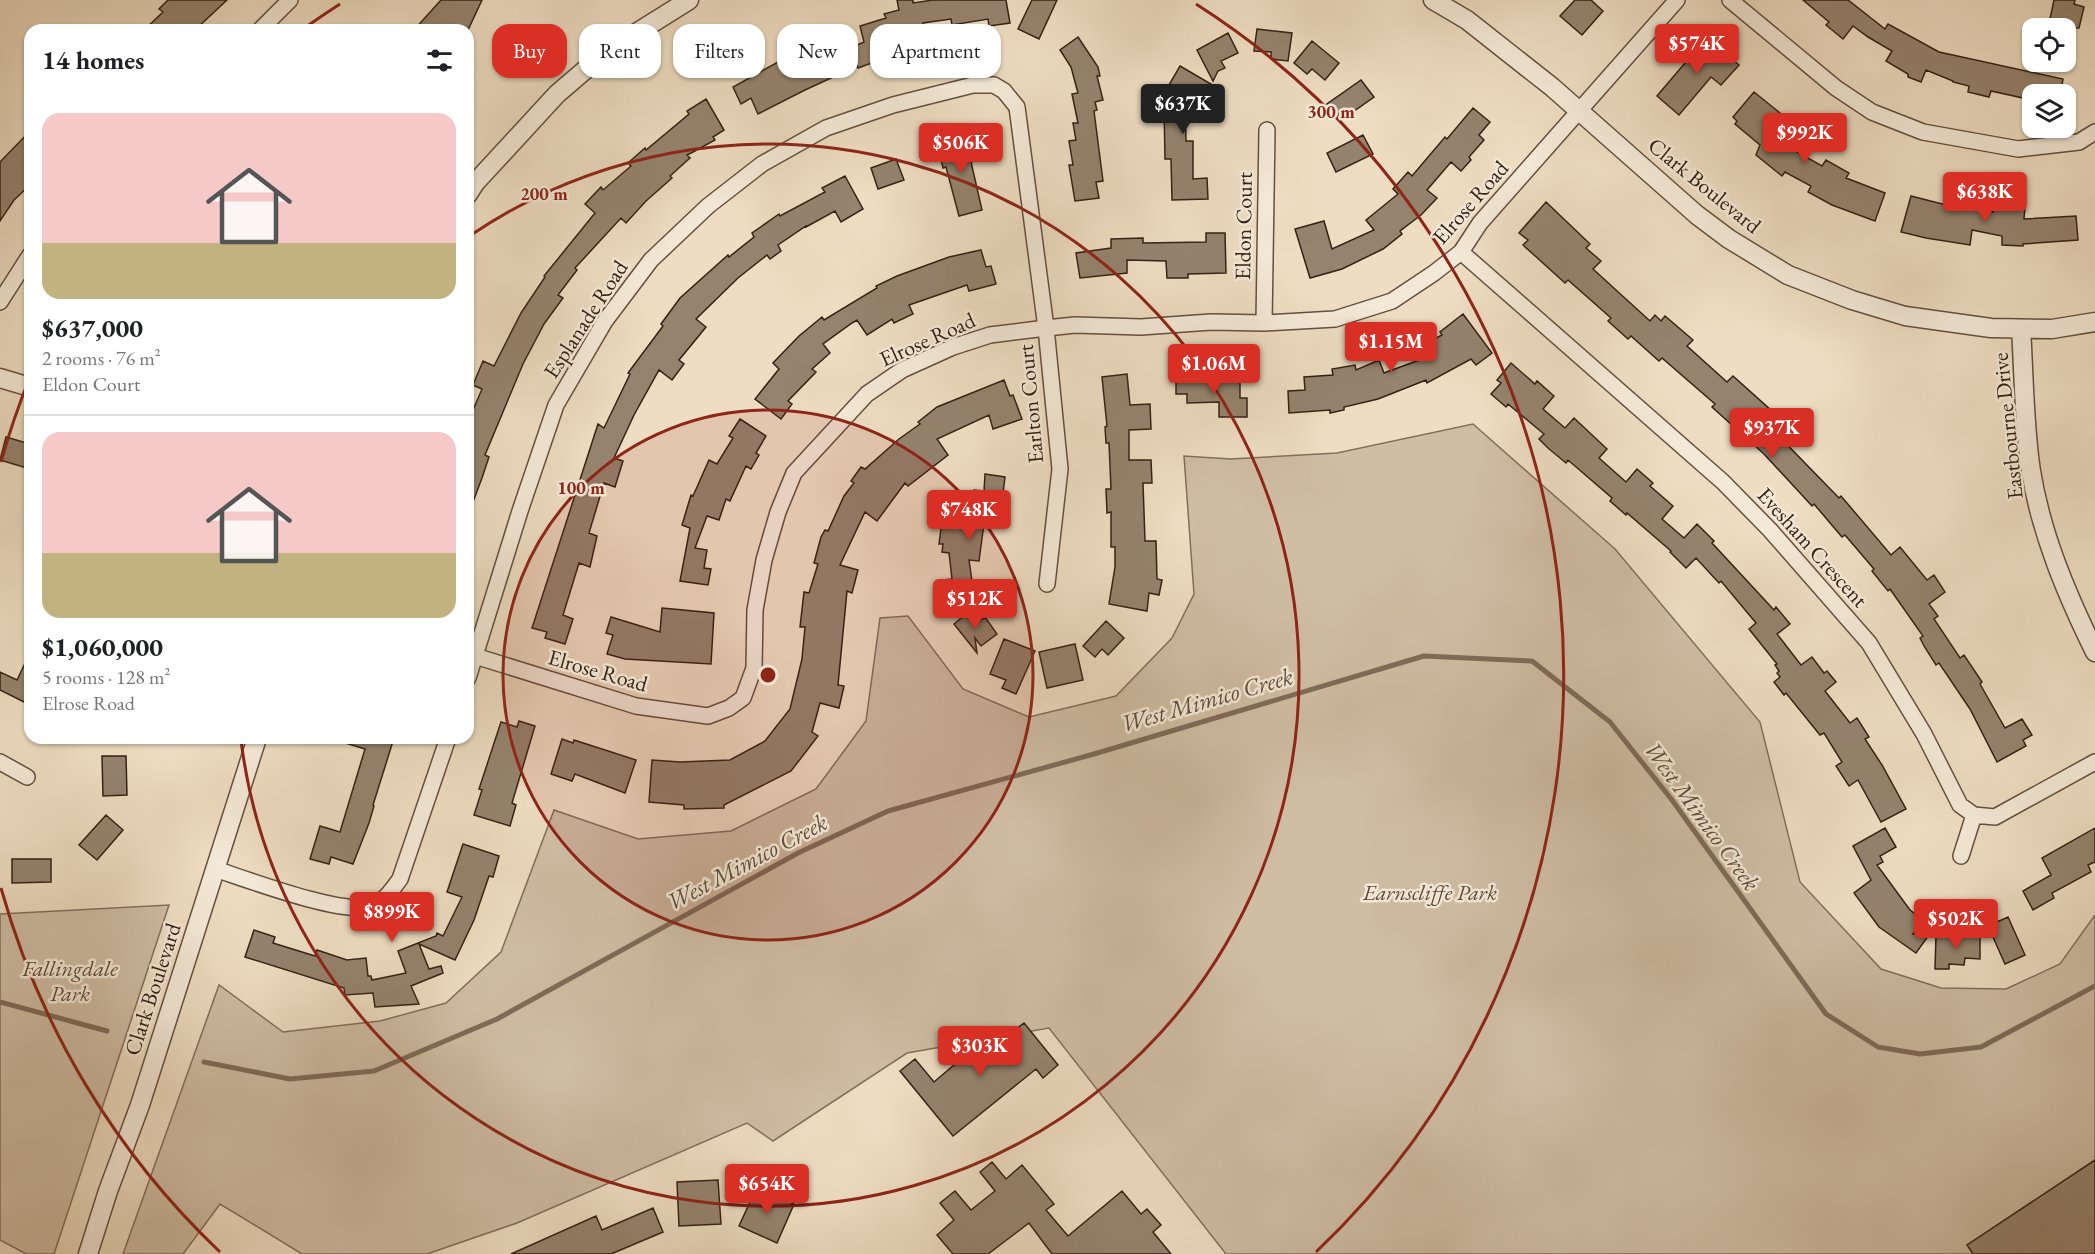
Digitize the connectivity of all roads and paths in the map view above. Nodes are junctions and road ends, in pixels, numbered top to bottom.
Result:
1 (290, 0) edge
2 (1433, 0) edge
3 (1677, 0) edge
4 (1731, 0) edge
5 (681, 2) edge
6 (266, 24) edge
7 (1579, 111) junction
8 (1267, 130) dead end
9 (2095, 132) edge
10 (474, 185) edge
11 (1461, 252) junction
12 (24, 264) edge
13 (0, 302) edge
14 (2095, 322) edge
15 (1264, 323) junction
16 (1046, 328) junction
17 (2021, 329) junction
18 (0, 378) edge
19 (24, 385) edge
20 (1047, 584) dead end
21 (2095, 652) edge
22 (475, 656) junction
23 (474, 659) edge
24 (255, 744) edge
25 (446, 744) edge
26 (0, 762) edge
27 (2095, 762) edge
28 (27, 777) dead end
29 (1974, 816) junction
30 (1961, 856) dead end
31 (215, 869) junction
32 (88, 1254) edge

1 - 6 street
2 - 7 street, Clark Boulevard
3 - 7 street, Elrose Road
4 - 9 street
5 - 10 street
7 - 11 street, Elrose Road
7 - 17 street, Clark Boulevard
8 - 15 street, Eldon Court
11 - 15 street, Elrose Road
11 - 29 street, Evesham Crescent
12 - 13 street
14 - 17 street, Clark Boulevard
15 - 16 street, Elrose Road
16 - 20 street, Earlton Court
16 - 22 street, Elrose Road
16 - 22 street, Esplanade Road
17 - 21 street, Eastbourne Drive
18 - 19 street
22 - 23 street, Esplanade Road
24 - 31 street, Clark Boulevard
25 - 31 street
26 - 28 street
27 - 29 street
29 - 30 street
31 - 32 street, Clark Boulevard

